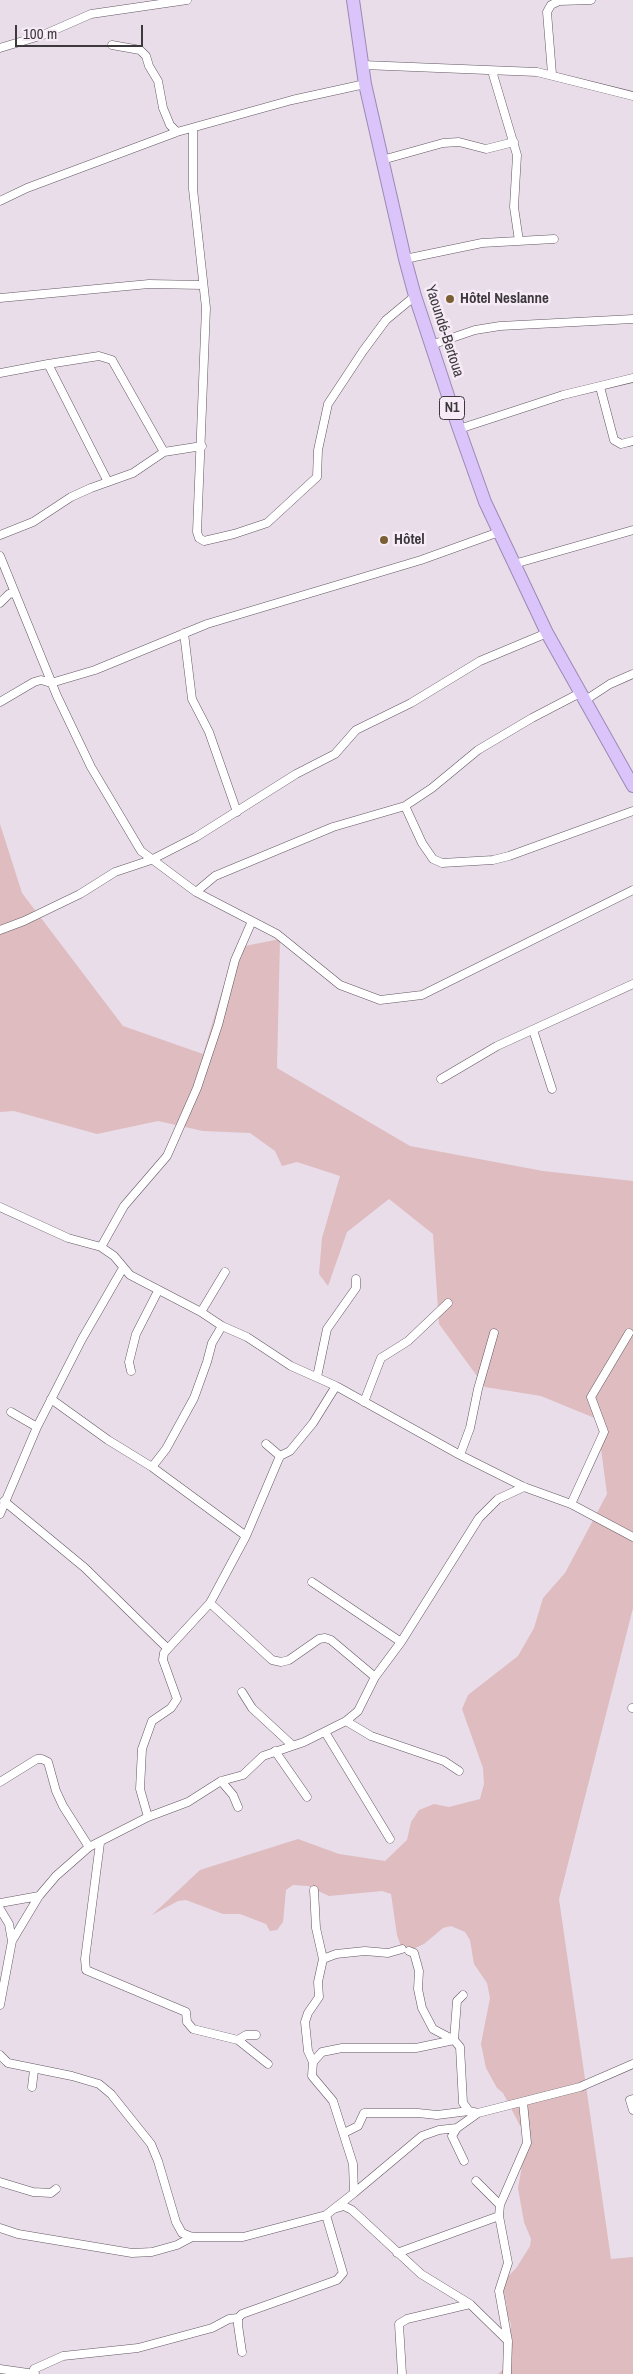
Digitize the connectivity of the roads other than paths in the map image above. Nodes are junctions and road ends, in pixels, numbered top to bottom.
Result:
1 (187, 0) edge
2 (353, 0) edge
3 (591, 0) edge
4 (112, 44) dead end
5 (0, 48) edge
6 (363, 64) junction
7 (492, 71) junction
8 (552, 74) junction
9 (364, 84) junction
10 (633, 96) edge
11 (193, 128) junction
12 (177, 132) junction
13 (514, 142) junction
14 (382, 160) junction
15 (0, 201) edge
16 (554, 239) dead end
17 (518, 241) junction
18 (405, 259) junction
19 (203, 285) junction
20 (415, 296) junction
21 (0, 298) edge
22 (633, 319) edge
23 (430, 345) junction
24 (48, 364) junction
25 (0, 373) edge
26 (633, 378) edge
27 (600, 386) junction
28 (459, 429) junction
29 (633, 441) edge
30 (202, 446) junction
31 (164, 452) junction
32 (108, 482) junction
33 (633, 530) edge
34 (499, 532) junction
35 (0, 535) edge
36 (0, 556) edge
37 (514, 564) junction
38 (14, 593) junction
39 (0, 603) edge
40 (184, 633) junction
41 (547, 633) junction
42 (633, 674) edge
43 (51, 682) junction
44 (582, 697) junction
45 (0, 702) edge
46 (633, 786) edge
47 (405, 806) junction
48 (633, 811) edge
49 (237, 812) junction
50 (151, 860) junction
51 (633, 890) edge
52 (196, 892) junction
53 (252, 921) junction
54 (0, 930) edge
55 (633, 984) edge
56 (533, 1030) junction
57 (440, 1079) dead end
58 (552, 1089) dead end
59 (0, 1207) edge
60 (101, 1247) junction
61 (122, 1268) junction
62 (226, 1272) dead end
63 (356, 1279) dead end
64 (158, 1291) junction
65 (448, 1303) dead end
66 (201, 1312) junction
67 (222, 1326) junction
68 (494, 1333) dead end
69 (629, 1333) dead end
70 (131, 1371) dead end
71 (317, 1377) junction
72 (336, 1386) junction
73 (52, 1399) junction
74 (364, 1402) junction
75 (11, 1412) dead end
76 (38, 1427) junction
77 (266, 1444) dead end
78 (460, 1455) junction
79 (280, 1456) junction
80 (152, 1468) junction
81 (524, 1487) junction
82 (4, 1502) junction
83 (571, 1504) junction
84 (0, 1514) edge
85 (246, 1536) junction
86 (633, 1537) edge
87 (312, 1582) dead end
88 (210, 1603) junction
89 (401, 1642) junction
90 (167, 1648) junction
91 (375, 1677) junction
92 (242, 1692) dead end
93 (346, 1721) junction
94 (325, 1732) junction
95 (292, 1745) junction
96 (275, 1751) junction
97 (459, 1771) dead end
98 (221, 1781) junction
99 (0, 1782) edge
100 (307, 1797) dead end
101 (238, 1806) dead end
102 (148, 1817) junction
103 (390, 1839) dead end
104 (100, 1843) junction
105 (89, 1848) junction
106 (314, 1890) dead end
107 (38, 1896) junction
108 (0, 1903) edge
109 (0, 1910) edge
110 (12, 1941) junction
111 (323, 1959) junction
112 (463, 1994) dead end
113 (0, 2004) edge
114 (256, 2035) dead end
115 (238, 2040) junction
116 (454, 2040) junction
117 (0, 2055) edge
118 (312, 2062) junction
119 (268, 2064) dead end
120 (633, 2064) edge
121 (34, 2070) junction
122 (32, 2087) dead end
123 (633, 2099) edge
124 (523, 2102) junction
125 (633, 2110) edge
126 (469, 2111) junction
127 (478, 2113) junction
128 (457, 2128) junction
129 (344, 2133) junction
130 (464, 2161) dead end
131 (0, 2182) edge
132 (476, 2182) dead end
133 (56, 2189) dead end
134 (354, 2193) junction
135 (500, 2205) junction
136 (335, 2209) junction
137 (326, 2215) junction
138 (499, 2216) junction
139 (0, 2228) edge
140 (192, 2237) junction
141 (397, 2253) junction
142 (470, 2304) junction
143 (238, 2318) junction
144 (508, 2341) junction
145 (242, 2352) dead end
146 (0, 2369) edge
147 (402, 2374) edge
148 (507, 2374) edge

1 - 5 street
2 - 6 highway, Yaoundé-Bertoua / N1
3 - 8 street
4 - 12 street
6 - 7 street
6 - 9 highway, Yaoundé-Bertoua / N1
7 - 8 street
7 - 13 street
8 - 10 street
9 - 11 street
9 - 14 highway, Yaoundé-Bertoua / N1
11 - 12 street
11 - 19 street
12 - 15 street
13 - 14 street
13 - 17 street
14 - 18 highway, Yaoundé-Bertoua / N1
16 - 17 street
17 - 18 street
18 - 20 highway, Yaoundé-Bertoua / N1
19 - 21 street
19 - 30 street
20 - 23 highway, Yaoundé-Bertoua / N1
20 - 30 street
22 - 23 street
23 - 28 highway, Yaoundé-Bertoua / N1
24 - 25 street
24 - 31 street
24 - 32 street
26 - 27 street
27 - 28 street
27 - 29 street
28 - 34 highway, Yaoundé-Bertoua / N1
30 - 31 street
31 - 32 street
32 - 35 street
33 - 37 street
34 - 37 highway, Yaoundé-Bertoua / N1
34 - 40 street
36 - 38 street
37 - 41 highway, Yaoundé-Bertoua / N1
38 - 39 street
38 - 43 street
40 - 43 street
40 - 49 street
41 - 44 highway, Yaoundé-Bertoua / N1
41 - 49 street
42 - 44 street
43 - 45 street
43 - 50 street
44 - 46 highway, Yaoundé-Bertoua / N1
44 - 47 street
47 - 48 street
47 - 52 street
49 - 50 street
50 - 52 street
50 - 54 street
51 - 53 street
52 - 53 street
53 - 60 street
55 - 56 street
56 - 57 street
56 - 58 street
59 - 60 street
60 - 61 street
61 - 64 street
61 - 73 street
62 - 66 street
63 - 71 street
64 - 66 street
64 - 70 street
65 - 74 street
66 - 67 street
67 - 71 street
67 - 80 street
68 - 78 street
69 - 83 street
71 - 72 street
72 - 74 street
72 - 79 street
73 - 76 street
73 - 80 street
74 - 78 street
75 - 76 street
76 - 82 street
77 - 79 street
78 - 81 street
79 - 85 street
80 - 85 street
81 - 83 street
81 - 89 street
82 - 84 street
82 - 90 street
83 - 86 street
85 - 88 street
87 - 89 street
88 - 90 street
88 - 91 street
89 - 91 street
90 - 102 street
91 - 93 street
92 - 95 street
93 - 94 street
93 - 97 street
94 - 95 street
94 - 103 street
95 - 96 street
96 - 98 street
96 - 100 street
98 - 101 street
98 - 102 street
99 - 105 street
102 - 104 street
104 - 105 street
104 - 115 street
105 - 107 street
106 - 111 street
107 - 108 street
107 - 110 street
109 - 110 street
110 - 113 street
111 - 116 street
111 - 118 street
112 - 116 street
114 - 115 street
115 - 119 street
116 - 118 street
116 - 126 street
117 - 121 street
118 - 129 street
120 - 124 street
121 - 122 street
121 - 140 street
123 - 125 street
124 - 127 street
124 - 135 street
126 - 127 street
126 - 129 street
127 - 128 street
128 - 130 street
128 - 134 street
129 - 134 street
131 - 133 street
132 - 135 street
134 - 136 street
135 - 138 street
136 - 137 street
136 - 141 street
137 - 140 street
137 - 143 street
138 - 141 street
138 - 144 street
139 - 140 street
141 - 142 street
142 - 144 street
142 - 147 street
143 - 145 street
143 - 146 street
144 - 148 street

